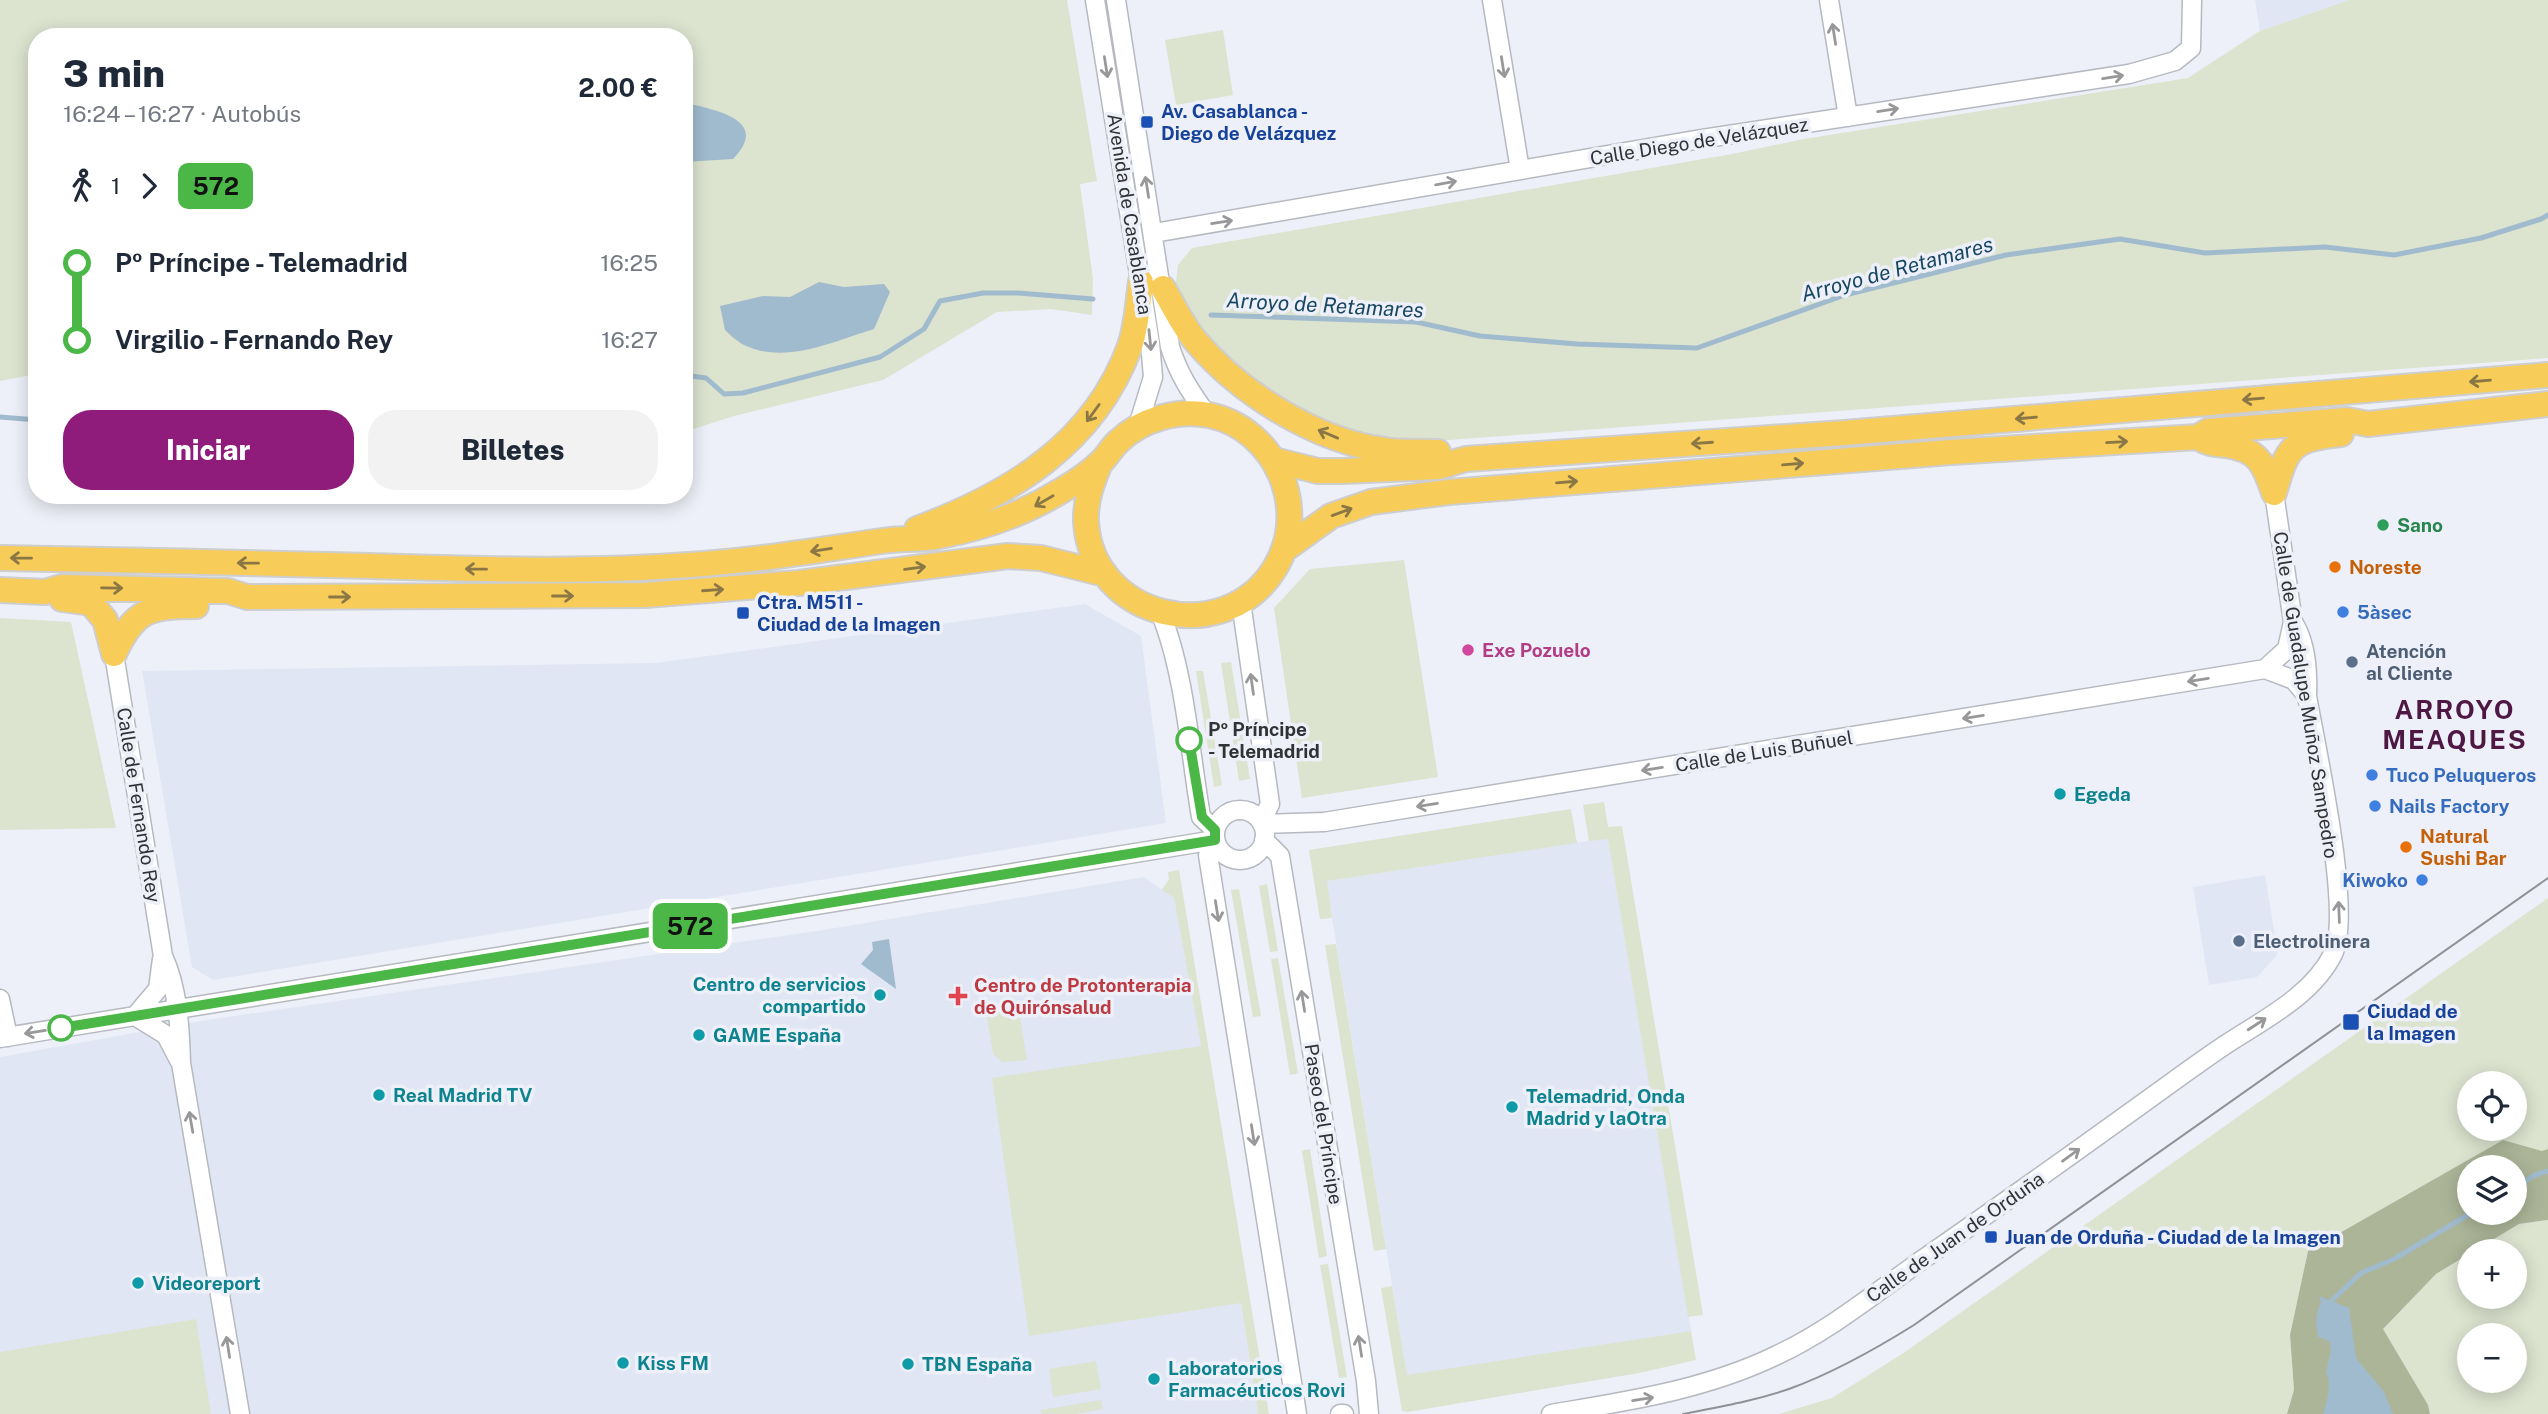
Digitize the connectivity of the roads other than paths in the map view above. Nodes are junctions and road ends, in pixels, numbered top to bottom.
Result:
1 (1095, 0) edge
2 (1116, 0) edge
3 (1492, 0) edge
4 (1829, 0) edge
5 (2192, 0) edge
6 (1848, 117) junction
7 (1520, 170) junction
8 (1154, 233) junction
9 (1152, 285) junction
10 (2548, 375) edge
11 (2548, 404) edge
12 (1207, 415) junction
13 (2368, 424) junction
14 (1138, 426) junction
15 (2198, 438) junction
16 (1466, 459) junction
17 (1275, 460) junction
18 (1100, 463) junction
19 (2273, 493) junction
20 (889, 540) junction
21 (1285, 549) junction
22 (0, 558) edge
23 (1105, 574) junction
24 (0, 590) edge
25 (45, 592) junction
26 (247, 597) junction
27 (1241, 602) junction
28 (1160, 612) junction
29 (2293, 622) junction
30 (114, 654) junction
31 (2265, 669) junction
32 (2307, 696) junction
33 (1262, 829) junction
34 (1216, 839) junction
35 (163, 956) junction
36 (2319, 975) joint
37 (0, 999) edge
38 (176, 1009) junction
39 (135, 1016) junction
40 (4, 1037) edge
41 (181, 1063) junction
42 (240, 1414) edge
43 (1297, 1414) edge
44 (1369, 1414) edge
45 (1551, 1414) edge

1 -> 9 street, Avenida de Casablanca
8 -> 2 street, Avenida de Casablanca
3 -> 7 street
6 -> 4 street
6 -> 5 street, Calle Diego de Velázquez
6 - 7 street, Calle Diego de Velázquez
8 -> 7 street, Calle Diego de Velázquez
8 - 9 street, Avenida de Casablanca
9 - 12 street, Avenida de Casablanca
9 -> 14 street, Avenida de Casablanca
16 -> 9 highway
9 -> 20 highway
10 -> 16 highway
11 - 13 highway
12 - 14 highway
12 - 17 highway
13 - 15 highway
13 - 19 highway
14 - 18 highway
15 - 19 highway
21 -> 15 highway
16 - 17 highway
17 - 21 highway
18 -> 20 highway
18 - 23 highway
19 - 29 street, Calle de Guadalupe Muñoz Sampedro
20 -> 22 highway
21 - 27 highway
26 -> 23 highway
23 - 28 highway
24 - 25 highway
25 -> 26 highway
25 - 30 highway
26 - 30 highway
27 - 28 highway
33 -> 27 street
28 - 34 street
29 - 31 street
29 - 32 street, Calle de Guadalupe Muñoz Sampedro
30 - 35 street, Calle de Fernando Rey
31 - 32 street
31 -> 33 street, Calle de Luis Buñuel
36 -> 32 street, Calle de Guadalupe Muñoz Sampedro
33 - 34 street
33 - 34 street
44 -> 33 street, Paseo del Príncipe
34 - 38 street
34 -> 43 street
35 - 38 street, Calle de Fernando Rey
35 - 39 street, Calle de Fernando Rey
45 -> 36 street, Calle de Juan de Orduña
37 - 40 street
38 - 39 street
38 - 41 street, Calle de Fernando Rey
39 -> 40 street
39 - 41 street, Calle de Fernando Rey
42 -> 41 street, Calle de Fernando Rey

